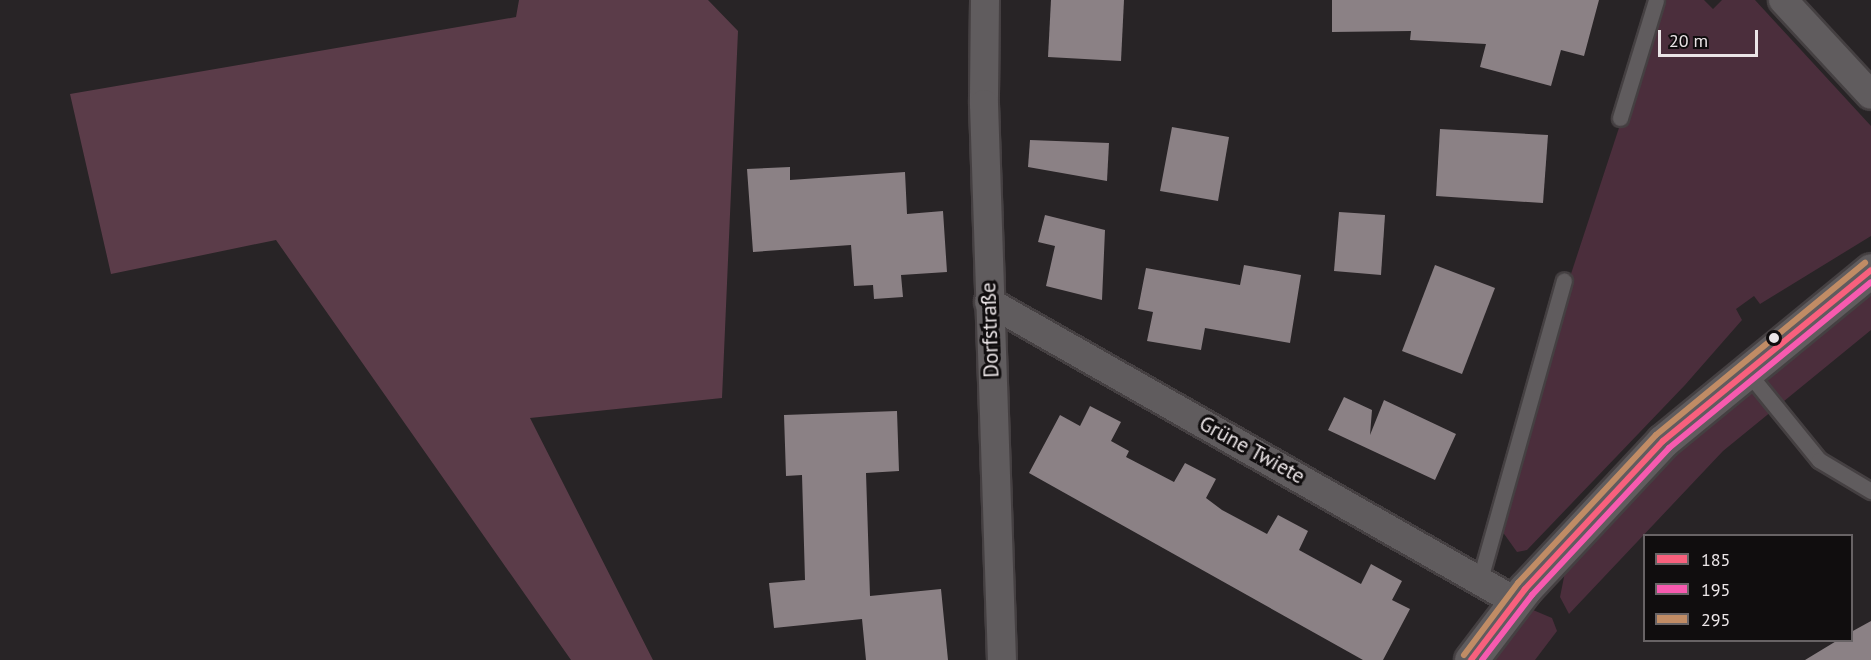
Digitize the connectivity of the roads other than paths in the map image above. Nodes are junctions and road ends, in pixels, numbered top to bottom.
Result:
1 (986, 0) edge
2 (1656, 0) edge
3 (1783, 0) edge
4 (1871, 95) edge
5 (1620, 118) dead end
6 (1871, 270) edge
7 (1564, 281) dead end
8 (988, 302) junction
9 (1745, 369) junction
10 (1871, 491) edge
11 (1480, 579) junction
12 (1515, 601) junction
13 (1002, 660) edge
14 (1471, 660) edge

1 - 8 street, Dorfstraße
2 - 5 lane
3 - 4 street
6 - 9 main road
7 - 11 lane
8 - 11 street, Grüne Twiete
8 - 13 street, Dorfstraße
9 - 10 lane
9 - 12 main road
11 - 12 street, Grüne Twiete
12 - 14 main road

